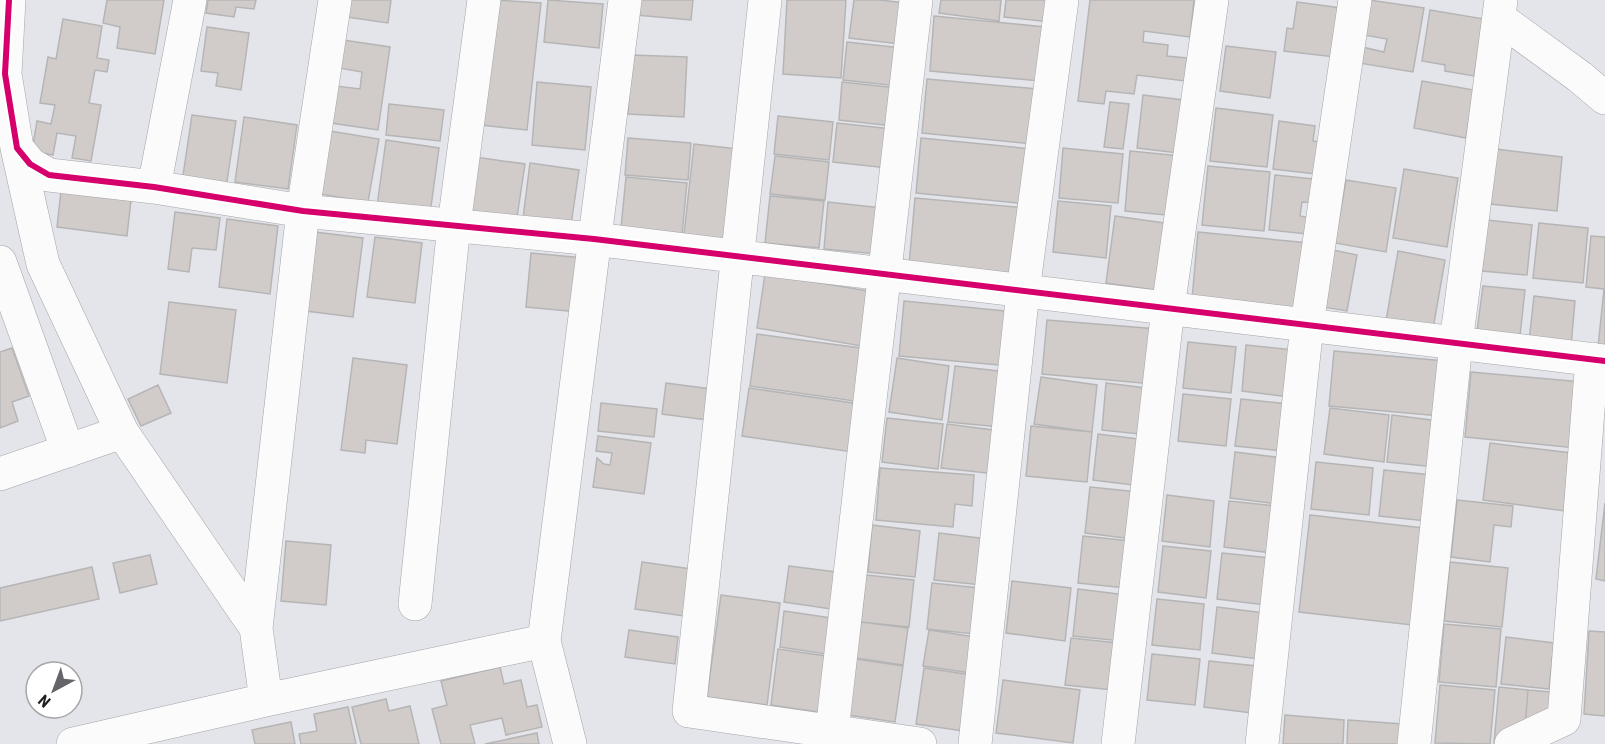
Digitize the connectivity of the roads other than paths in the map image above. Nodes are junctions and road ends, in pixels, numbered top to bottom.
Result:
1 (9, 0) edge
2 (190, 0) edge
3 (335, 0) edge
4 (484, 0) edge
5 (626, 0) edge
6 (765, 0) edge
7 (916, 0) edge
8 (1062, 0) edge
9 (1212, 0) edge
10 (1355, 0) edge
11 (1500, 9) edge
12 (1605, 98) edge
13 (17, 148) junction
14 (154, 187) junction
15 (303, 211) junction
16 (454, 225) junction
17 (594, 239) junction
18 (737, 257) junction
19 (0, 262) edge
20 (884, 274) junction
21 (1023, 291) junction
22 (1168, 308) junction
23 (1307, 325) junction
24 (1456, 343) junction
25 (1598, 360) edge
26 (122, 432) junction
27 (68, 451) junction
28 (0, 474) edge
29 (415, 604) dead end
30 (256, 628) junction
31 (544, 640) junction
32 (266, 700) junction
33 (830, 738) edge
34 (73, 744) edge
35 (570, 744) edge
36 (920, 744) edge
37 (975, 744) edge
38 (1118, 744) edge
39 (1262, 744) edge
40 (1414, 744) edge
41 (1511, 744) edge

1 - 13 street
2 - 14 street
3 - 15 street
4 - 16 street
5 - 17 street
6 - 18 street
7 - 20 street
8 - 21 street
9 - 22 street
10 - 23 street
11 - 12 street
11 - 24 street
13 - 14 street
13 - 26 street
14 - 15 street
15 - 16 street
15 - 30 street
16 - 17 street
16 - 29 street
17 - 18 street
17 - 31 street
18 - 20 street
18 - 33 street
19 - 27 street
20 - 21 street
20 - 33 street
21 - 22 street
21 - 37 street
22 - 23 street
22 - 38 street
23 - 24 street
23 - 39 street
24 - 25 street
24 - 40 street
25 - 41 street
26 - 27 street
26 - 30 street
27 - 28 street
30 - 32 street
31 - 32 street
31 - 35 street
32 - 34 street
33 - 36 street

